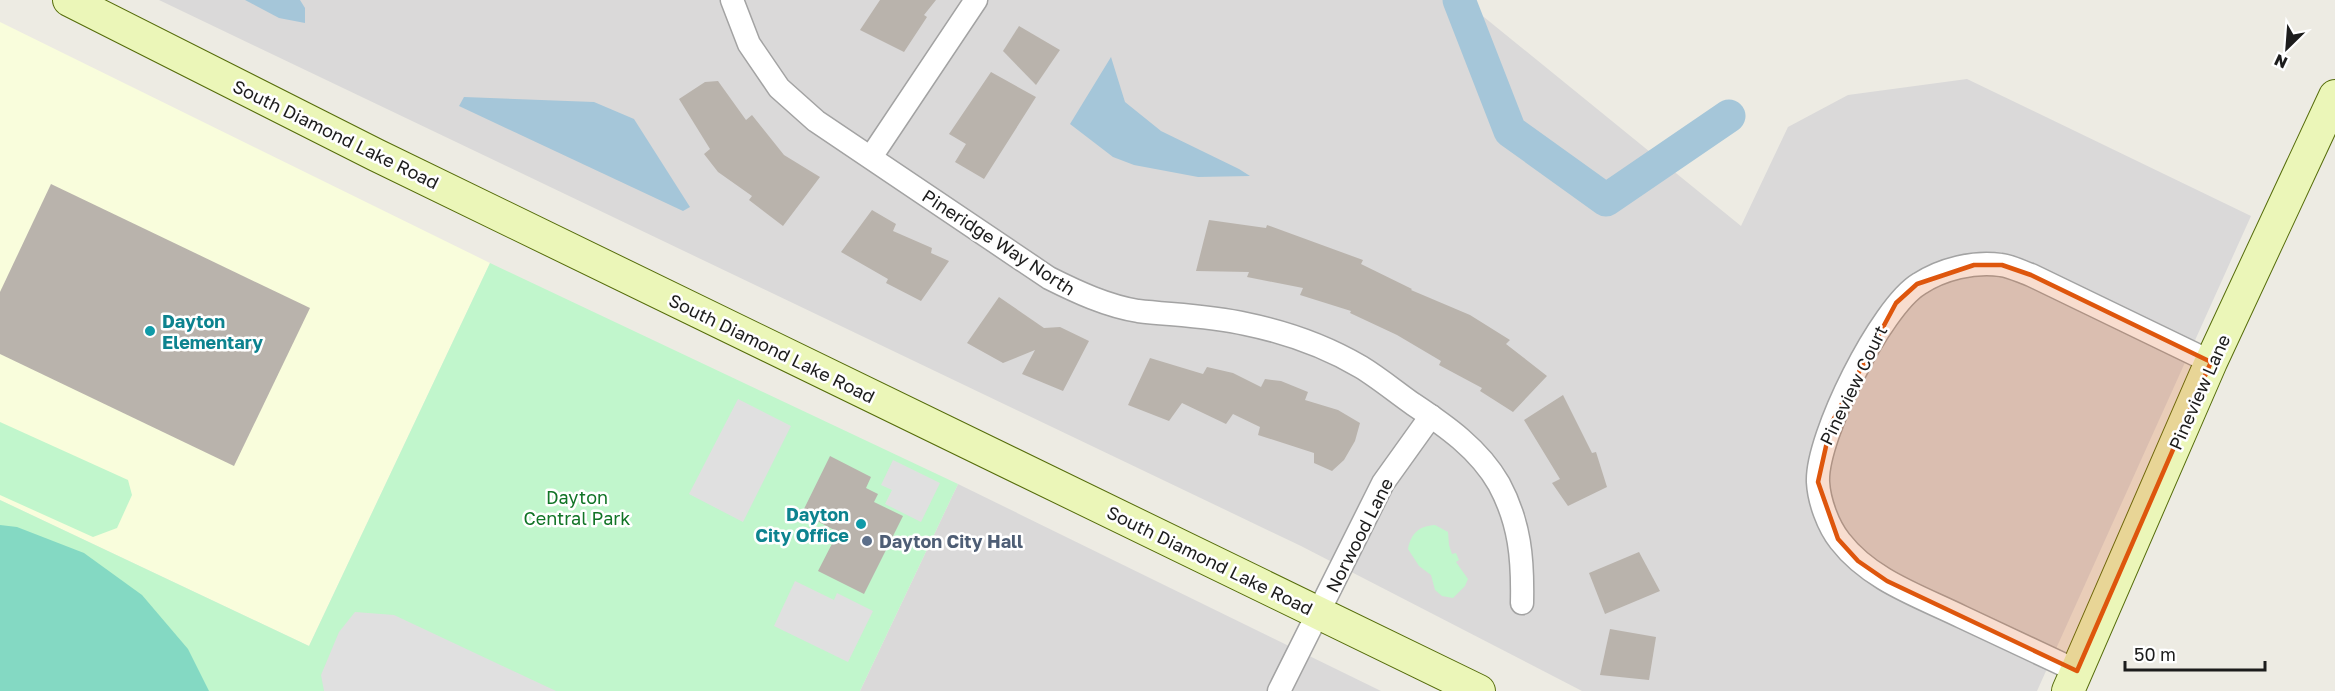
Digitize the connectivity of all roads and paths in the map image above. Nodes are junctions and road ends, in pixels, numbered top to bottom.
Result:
1 (69, 0) edge
2 (732, 0) edge
3 (976, 0) edge
4 (2335, 96) edge
5 (871, 157) junction
6 (2211, 362) junction
7 (1431, 416) junction
8 (1522, 603) dead end
9 (1319, 613) junction
10 (2072, 681) edge
11 (1279, 691) edge
12 (1479, 691) edge

1 - 9 street, South Diamond Lake Road
2 - 5 street, Pineridge Way North
3 - 5 street
4 - 6 street, Pineview Lane
5 - 7 street, Pineridge Way North
6 - 10 street, Pineview Lane
6 - 10 street, Pineview Court
7 - 8 street, Pineridge Way North
7 - 9 street, Norwood Lane
9 - 11 street, Norwood Lane
9 - 12 street, South Diamond Lake Road

